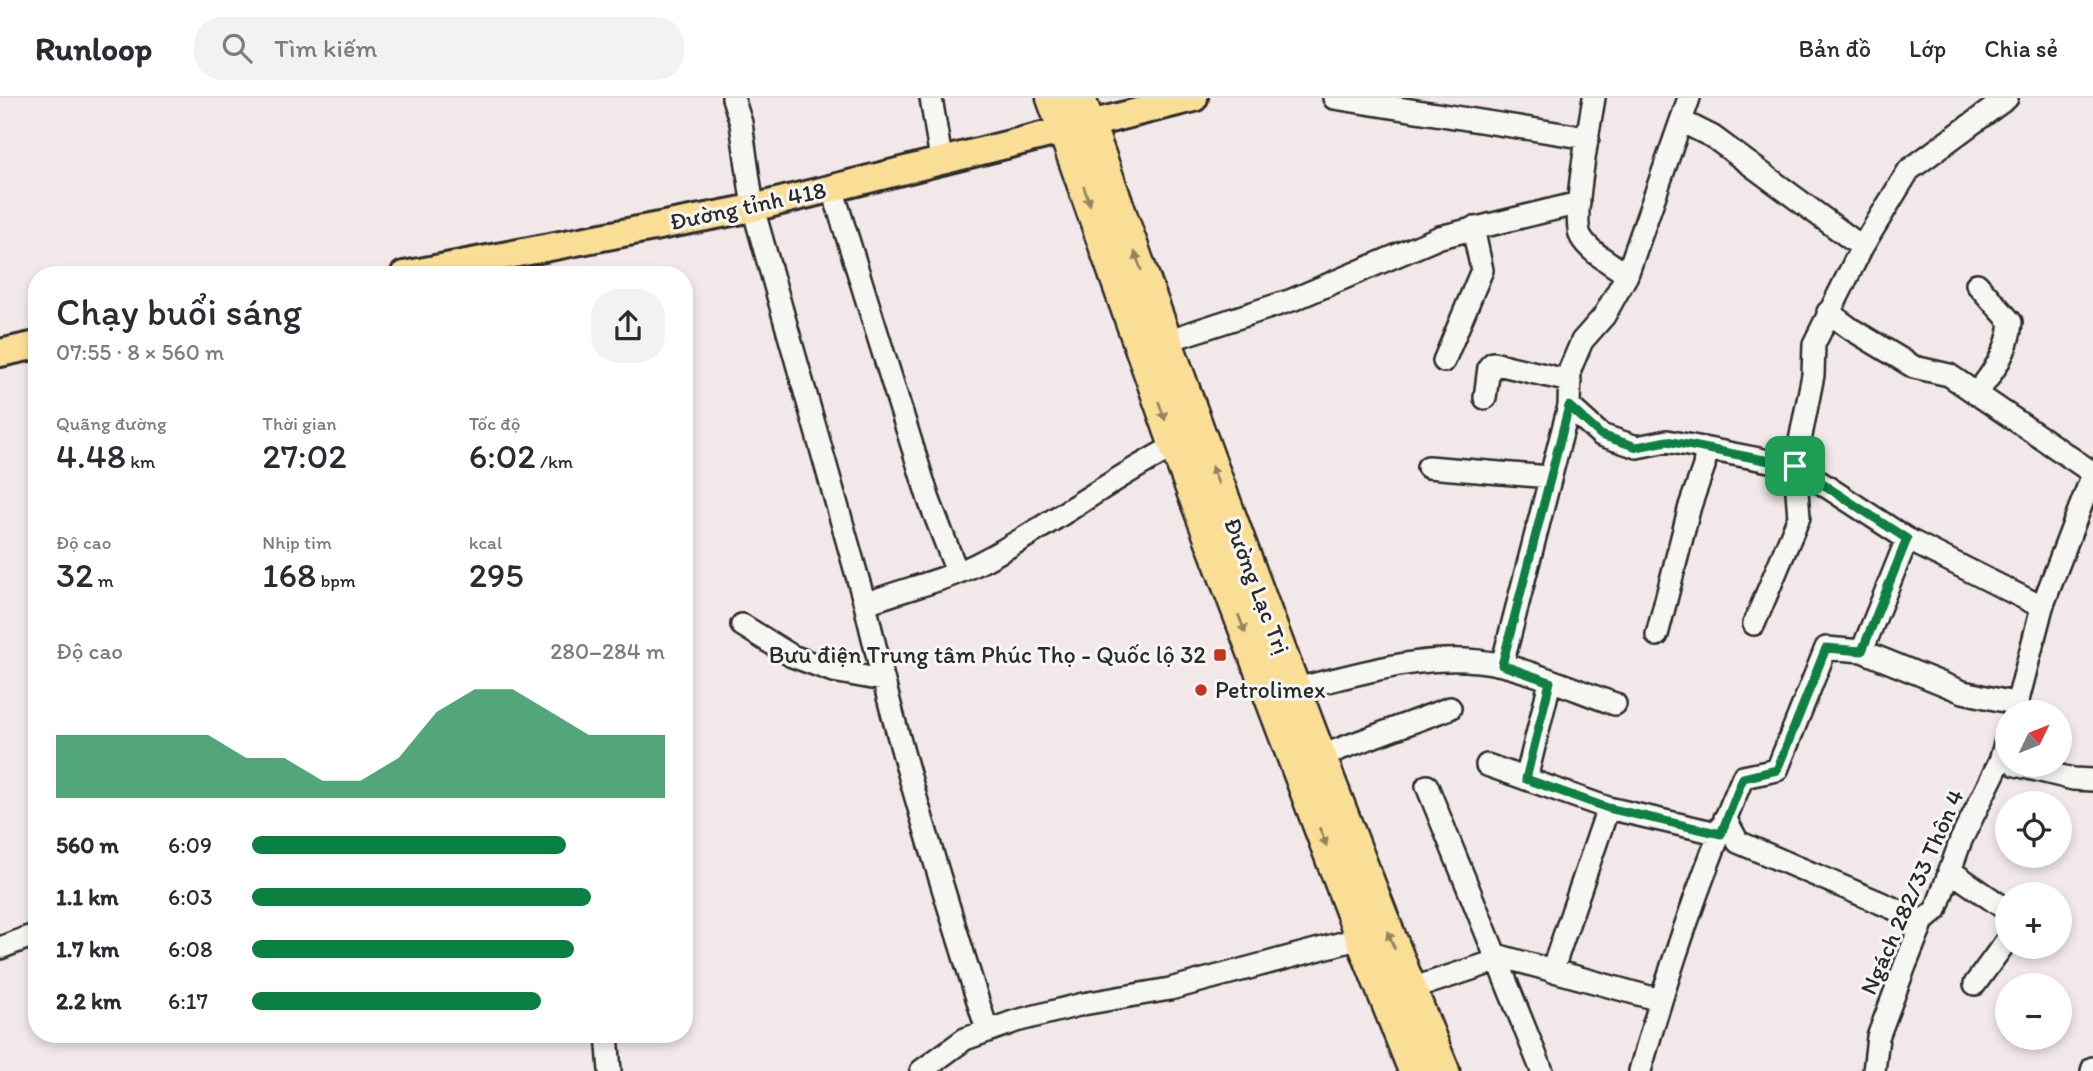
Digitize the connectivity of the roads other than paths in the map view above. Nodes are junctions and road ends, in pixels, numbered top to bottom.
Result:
1 (733, 98) edge
2 (931, 98) edge
3 (1052, 98) edge
4 (1194, 98) edge
5 (1334, 98) edge
6 (1594, 98) edge
7 (1689, 98) edge
8 (2004, 99) edge
9 (1078, 118) edge
10 (1683, 122) junction
11 (1588, 138) junction
12 (941, 159) junction
13 (832, 188) junction
14 (1579, 203) junction
15 (753, 208) junction
16 (1473, 228) junction
17 (1862, 247) junction
18 (451, 266) edge
19 (1627, 275) junction
20 (1977, 284) dead end
21 (1828, 312) junction
22 (1166, 341) junction
23 (28, 347) edge
24 (0, 352) edge
25 (1444, 361) dead end
26 (1570, 380) junction
27 (1976, 394) junction
28 (1485, 398) dead end
29 (1569, 406) junction
30 (1175, 446) junction
31 (1706, 449) junction
32 (1795, 466) junction
33 (1427, 467) dead end
34 (2093, 474) edge
35 (1550, 477) junction
36 (2085, 515) edge
37 (1907, 539) junction
38 (957, 572) junction
39 (865, 604) junction
40 (2042, 607) junction
41 (1754, 624) dead end
42 (742, 625) dead end
43 (1657, 635) dead end
44 (1862, 651) junction
45 (1502, 665) junction
46 (883, 680) junction
47 (1550, 682) junction
48 (1296, 689) junction
49 (2018, 700) edge
50 (1995, 702) edge
51 (1615, 704) dead end
52 (1450, 708) dead end
53 (1321, 756) junction
54 (1487, 765) dead end
55 (1999, 777) edge
56 (2065, 777) edge
57 (1526, 779) junction
58 (2093, 780) edge
59 (1426, 786) dead end
60 (1608, 808) junction
61 (1723, 826) junction
62 (1949, 870) junction
63 (1995, 901) edge
64 (1923, 921) junction
65 (28, 937) edge
66 (1361, 939) junction
67 (0, 948) edge
68 (1995, 956) edge
69 (1497, 957) junction
70 (1552, 971) junction
71 (1975, 984) dead end
72 (1411, 989) junction
73 (1660, 1000) junction
74 (987, 1030) junction
75 (608, 1043) edge
76 (610, 1071) edge
77 (921, 1071) edge
78 (1414, 1071) edge
79 (1444, 1071) edge
80 (1542, 1071) edge
81 (1640, 1071) edge
82 (1874, 1071) edge

1 - 15 street
2 - 12 street
3 - 9 highway, Đường Lạc Trị
4 - 9 main road, Đường tỉnh 418
5 - 11 street
6 - 11 street
7 - 10 street
8 - 17 street
9 - 12 main road, Đường tỉnh 418
22 -> 9 highway, Đường Lạc Trị
9 -> 30 highway, Đường Lạc Trị
10 - 17 street
10 - 19 street
11 - 14 street
12 - 13 main road, Đường tỉnh 418
13 - 15 main road, Đường tỉnh 418
13 - 38 street
14 - 16 street
14 - 19 street
15 - 18 main road, Đường tỉnh 418
15 - 39 street
16 - 22 street
16 - 25 street
17 - 21 street
19 - 26 street
20 - 27 street
21 - 27 street
21 - 32 street
48 -> 22 highway, Đường Lạc Trị
23 - 24 main road
26 - 28 street
26 - 29 street
27 - 34 street
29 - 31 street
29 - 35 street
30 - 38 street
30 -> 66 highway, Đường Lạc Trị
31 - 32 street
31 - 43 street
32 - 37 street
32 - 41 street
33 - 35 street
34 - 36 street
35 - 45 street
36 - 40 street
37 - 40 street
37 - 44 street
38 - 39 street
39 - 46 street
40 - 49 street
42 - 46 street
44 - 50 street
44 - 61 street
45 - 47 street
45 - 48 street
46 - 74 street
47 - 51 street
47 - 57 street
48 - 53 highway, Đường Lạc Trị
52 - 53 street
72 -> 53 highway, Đường Lạc Trị
54 - 57 street
55 - 62 street, Ngách 282/33 Thôn 4
56 - 58 street
57 - 60 street
59 - 69 street
60 - 61 street
60 - 70 street
61 - 64 street
61 - 73 street
62 - 63 street
62 - 64 street, Ngách 282/33 Thôn 4
64 - 82 street, Ngách 282/33 Thôn 4
65 - 67 street
66 - 74 street
66 - 78 highway, Đường Lạc Trị
68 - 71 street
69 - 70 street
69 - 72 street
69 - 80 street
70 - 73 street
72 - 79 highway, Đường Lạc Trị
73 - 81 street
74 - 77 street
75 - 76 street

